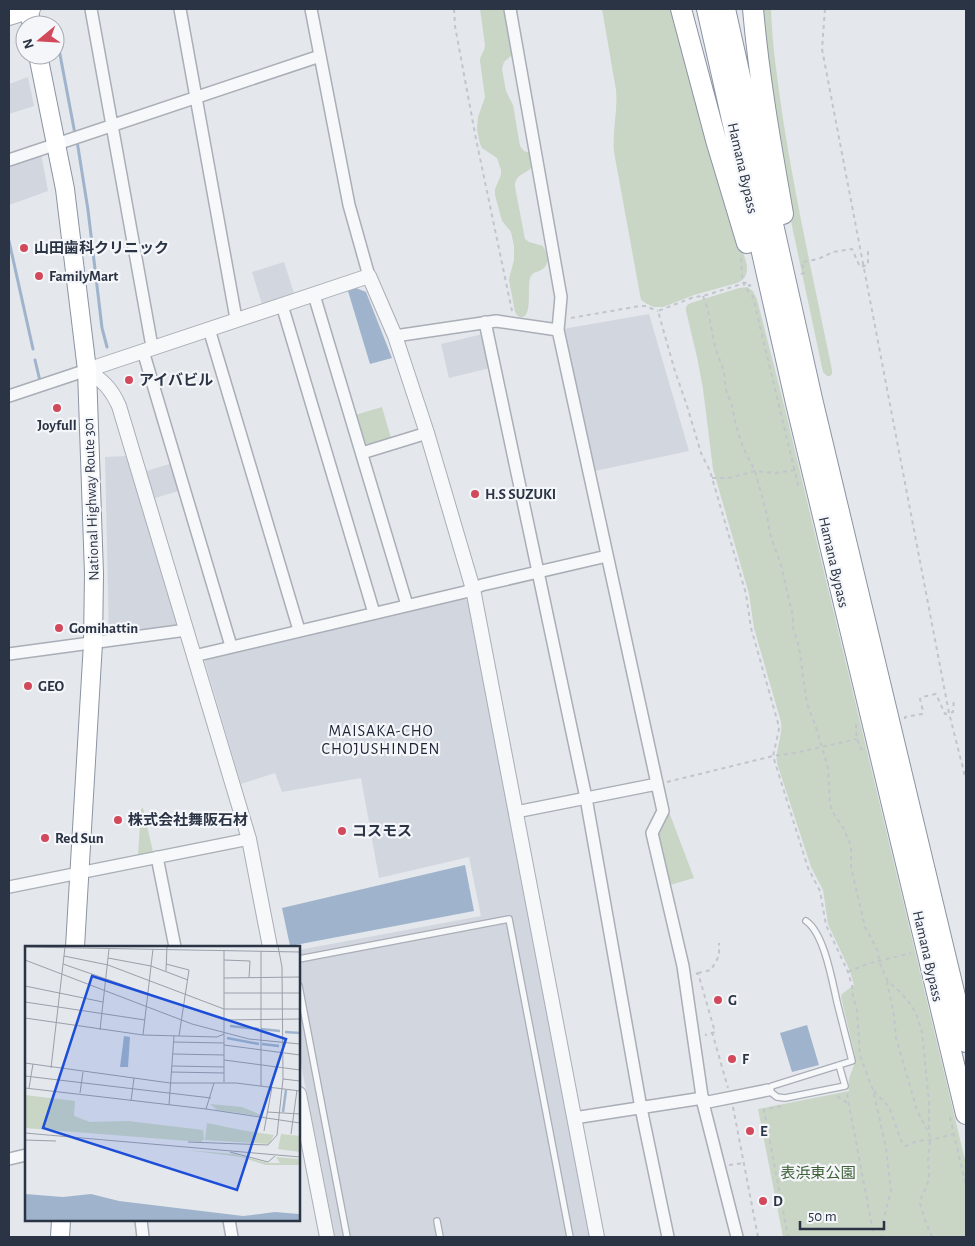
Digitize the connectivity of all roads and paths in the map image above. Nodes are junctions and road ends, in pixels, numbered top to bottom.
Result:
1 (91, 9) edge
2 (180, 9) edge
3 (311, 9) edge
4 (454, 9) edge
5 (510, 9) edge
6 (681, 9) edge
7 (708, 9) edge
8 (725, 9) edge
9 (753, 9) edge
10 (825, 9) edge
11 (30, 13) edge
12 (9, 16) edge
13 (320, 56) junction
14 (40, 65) edge
15 (196, 97) junction
16 (112, 126) junction
17 (56, 144) junction
18 (9, 160) edge
19 (868, 249) dead end
20 (739, 251) dead end
21 (864, 266) junction
22 (801, 274) dead end
23 (369, 276) junction
24 (744, 284) junction
25 (751, 285) dead end
26 (314, 294) junction
27 (703, 296) junction
28 (282, 305) junction
29 (658, 311) junction
30 (238, 320) junction
31 (485, 322) junction
32 (515, 323) junction
33 (558, 326) junction
34 (209, 329) junction
35 (395, 336) junction
36 (148, 350) junction
37 (87, 370) junction
38 (9, 396) edge
39 (804, 401) junction
40 (427, 434) junction
41 (362, 453) junction
42 (795, 470) junction
43 (755, 471) junction
44 (712, 478) junction
45 (799, 489) dead end
46 (607, 556) junction
47 (538, 572) junction
48 (473, 589) junction
49 (407, 606) junction
50 (374, 613) junction
51 (186, 629) junction
52 (299, 630) junction
53 (93, 643) junction
54 (230, 646) junction
55 (9, 654) edge
56 (194, 656) junction
57 (954, 698) dead end
58 (949, 713) junction
59 (854, 716) dead end
60 (905, 717) dead end
61 (857, 739) junction
62 (822, 746) junction
63 (773, 756) junction
64 (864, 758) dead end
65 (966, 780) edge
66 (657, 784) junction
67 (586, 798) junction
68 (516, 812) junction
69 (249, 838) junction
70 (158, 857) junction
71 (80, 873) junction
72 (9, 887) edge
73 (806, 921) dead end
74 (719, 944) dead end
75 (76, 946) edge
76 (175, 946) edge
77 (270, 946) edge
78 (911, 953) dead end
79 (300, 959) edge
80 (879, 961) junction
81 (848, 972) junction
82 (698, 973) junction
83 (684, 976) junction
84 (887, 980) junction
85 (300, 991) edge
86 (712, 1032) junction
87 (694, 1037) junction
88 (966, 1042) edge
89 (839, 1065) junction
90 (845, 1086) junction
91 (768, 1090) junction
92 (873, 1090) junction
93 (837, 1096) dead end
94 (731, 1097) junction
95 (703, 1101) junction
96 (300, 1102) edge
97 (849, 1104) junction
98 (782, 1106) dead end
99 (641, 1108) junction
100 (958, 1115) edge
101 (574, 1118) junction
102 (929, 1132) junction
103 (954, 1134) junction
104 (930, 1140) junction
105 (25, 1155) edge
106 (9, 1159) edge
107 (744, 1163) junction
108 (720, 1168) junction
109 (966, 1186) edge
110 (61, 1221) edge
111 (141, 1221) edge
112 (229, 1221) edge
113 (436, 1221) dead end
114 (60, 1237) edge
115 (143, 1237) edge
116 (232, 1237) edge
117 (327, 1237) edge
118 (347, 1237) edge
119 (440, 1237) edge
120 (570, 1237) edge
121 (597, 1237) edge
122 (668, 1237) edge
123 (737, 1237) edge
124 (758, 1237) edge
125 (788, 1237) edge
126 (874, 1237) edge
127 (882, 1237) edge
128 (932, 1237) edge

1 - 16 street
2 - 15 street
3 - 13 street
4 - 32 path
5 - 33 street
6 - 39 highway
7 - 39 highway, Hamana Bypass
8 - 39 highway, Hamana Bypass
9 - 39 highway
10 - 21 path
11 - 12 main road
13 - 15 street
13 - 23 street
14 - 17 main road, National Highway Route 301
15 - 16 street
15 - 30 street
16 - 17 street
16 - 36 street
17 - 18 street
17 - 37 main road, National Highway Route 301
19 - 21 path
20 - 24 path
21 - 22 path
21 - 58 path
23 - 26 street
23 - 35 street
24 - 25 path
24 - 27 path
24 - 42 path
26 - 28 street
26 - 41 street
27 - 29 path
27 - 43 path
28 - 30 street
28 - 50 street
29 - 33 path
29 - 44 path
30 - 34 street
31 - 32 street
31 - 35 street
31 - 47 street
32 - 33 street
33 - 46 street
34 - 36 street
34 - 52 street
35 - 40 street
36 - 37 street
36 - 54 street
37 - 38 street
37 - 51 street
37 - 53 main road, National Highway Route 301
39 - 88 highway, Hamana Bypass
39 - 100 highway, Hamana Bypass
40 - 41 street
40 - 48 street
41 - 49 street
42 - 43 path
42 - 45 path
43 - 44 path
43 - 62 path
44 - 63 path
46 - 47 street
46 - 66 street
47 - 48 street
47 - 67 street
48 - 49 street
48 - 68 street
49 - 50 street
50 - 52 street
51 - 53 street
51 - 56 street
52 - 54 street
53 - 55 street
53 - 71 main road, National Highway Route 301
54 - 56 street
56 - 69 street
57 - 58 path
58 - 60 path
58 - 65 path
59 - 61 path
61 - 62 path
61 - 64 path
62 - 63 path
62 - 80 path
63 - 66 path
63 - 81 path
66 - 67 street
66 - 83 street
67 - 68 street
67 - 99 street
68 - 101 street
69 - 70 street
69 - 77 street
70 - 71 street
70 - 76 street
71 - 72 street
71 - 75 main road, National Highway Route 301
73 - 89 lane
74 - 82 path
78 - 80 path
79 - 120 lane
80 - 81 path
80 - 84 path
81 - 92 path
82 - 83 path
82 - 86 path
83 - 87 street
84 - 102 path
84 - 102 path
85 - 118 lane
86 - 87 path
86 - 94 path
87 - 95 street
89 - 90 lane
89 - 91 lane
90 - 91 lane
90 - 97 path
91 - 94 street
92 - 104 path
92 - 127 path
93 - 97 path
94 - 95 street
94 - 107 path
95 - 99 street
95 - 108 street
96 - 117 street
97 - 126 path
98 - 125 path
99 - 101 street
99 - 122 street
100 - 103 path
101 - 121 street
102 - 104 path
103 - 104 path
103 - 109 path
104 - 128 path
105 - 106 street
107 - 108 path
107 - 124 path
108 - 123 street
110 - 114 main road
111 - 115 street
112 - 116 street
113 - 119 lane

